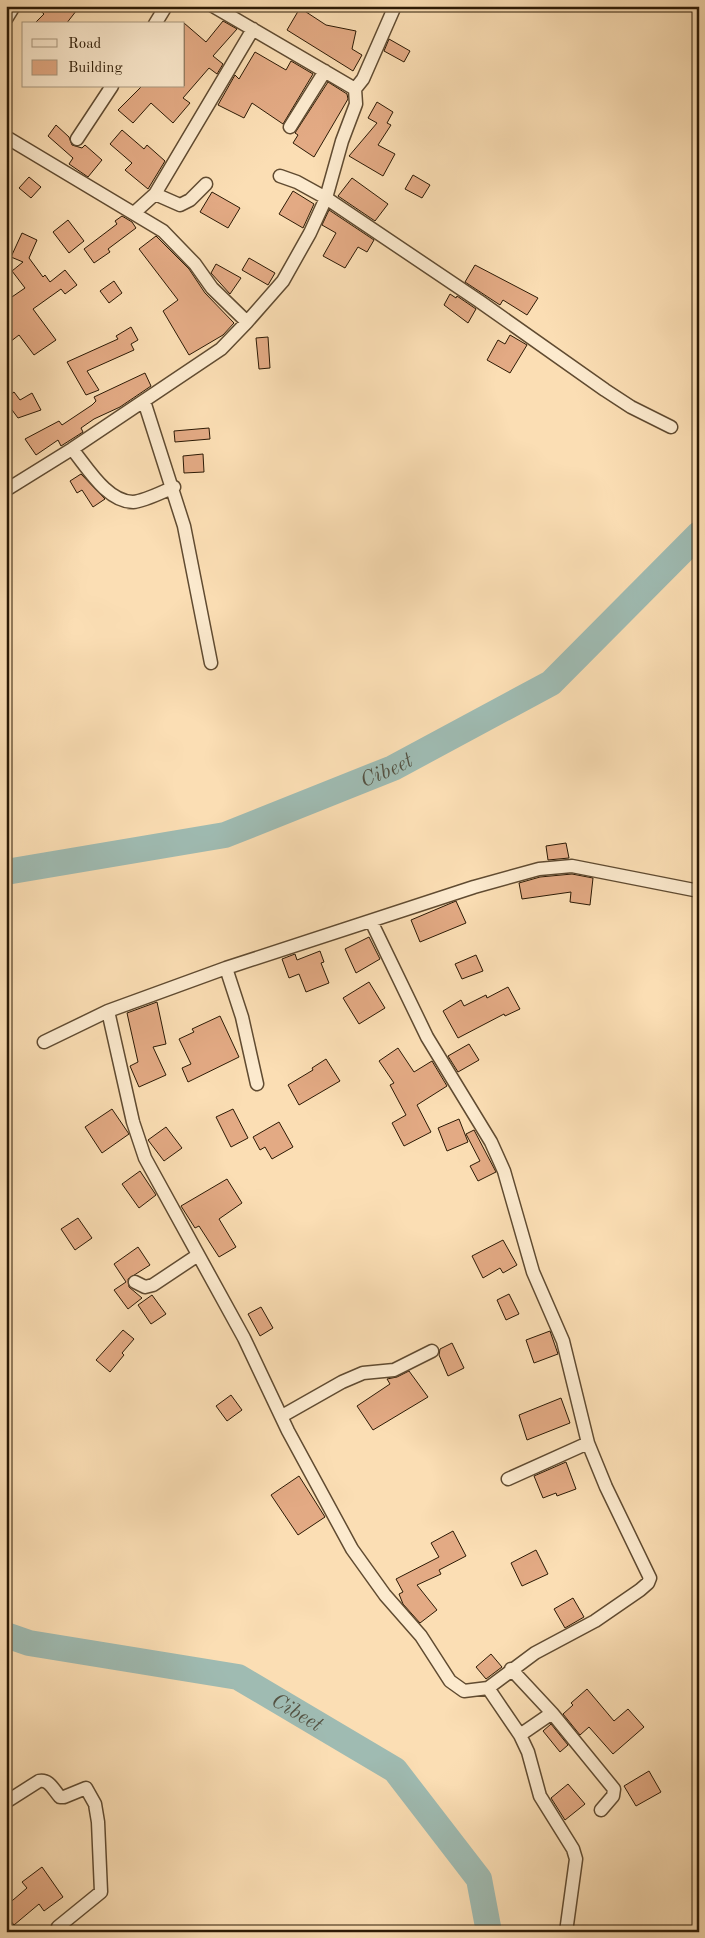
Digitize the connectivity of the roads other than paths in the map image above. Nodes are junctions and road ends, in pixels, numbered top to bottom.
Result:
1 (14, 6) edge
2 (166, 6) edge
3 (214, 6) edge
4 (395, 6) edge
5 (6, 19) edge
6 (155, 22) edge
7 (253, 29) junction
8 (325, 71) junction
9 (111, 88) edge
10 (355, 88) junction
11 (290, 127) dead end
12 (6, 137) edge
13 (77, 138) dead end
14 (280, 176) dead end
15 (206, 184) dead end
16 (155, 194) junction
17 (326, 198) junction
18 (134, 213) junction
19 (247, 322) junction
20 (144, 401) junction
21 (671, 427) dead end
22 (72, 449) junction
23 (174, 487) junction
24 (6, 490) edge
25 (211, 663) dead end
26 (699, 891) edge
27 (371, 921) junction
28 (226, 968) junction
29 (108, 1011) junction
30 (44, 1042) dead end
31 (257, 1084) dead end
32 (198, 1254) junction
33 (135, 1282) dead end
34 (432, 1351) dead end
35 (282, 1416) junction
36 (588, 1443) junction
37 (508, 1479) dead end
38 (511, 1669) junction
39 (488, 1688) junction
40 (552, 1713) junction
41 (520, 1735) junction
42 (6, 1802) edge
43 (601, 1810) dead end
44 (60, 1932) edge
45 (566, 1932) edge

1 - 5 street
2 - 6 street
3 - 7 street
4 - 10 street
7 - 8 street
7 - 16 street
8 - 10 street
8 - 11 street
9 - 13 street
10 - 17 street
12 - 18 street
14 - 17 street
15 - 16 street
16 - 18 street
17 - 19 street
17 - 21 street
18 - 19 street
19 - 20 street
20 - 22 street
20 - 23 street
22 - 23 street
22 - 24 street
23 - 25 street
26 - 27 street
27 - 28 street
27 - 36 street
28 - 29 street
28 - 31 street
29 - 30 street
29 - 32 street
32 - 33 street
32 - 35 street
34 - 35 street
35 - 39 street
36 - 37 street
36 - 38 street
38 - 39 street
38 - 40 street
39 - 41 street
40 - 41 street
40 - 43 street
41 - 45 street
42 - 44 street

